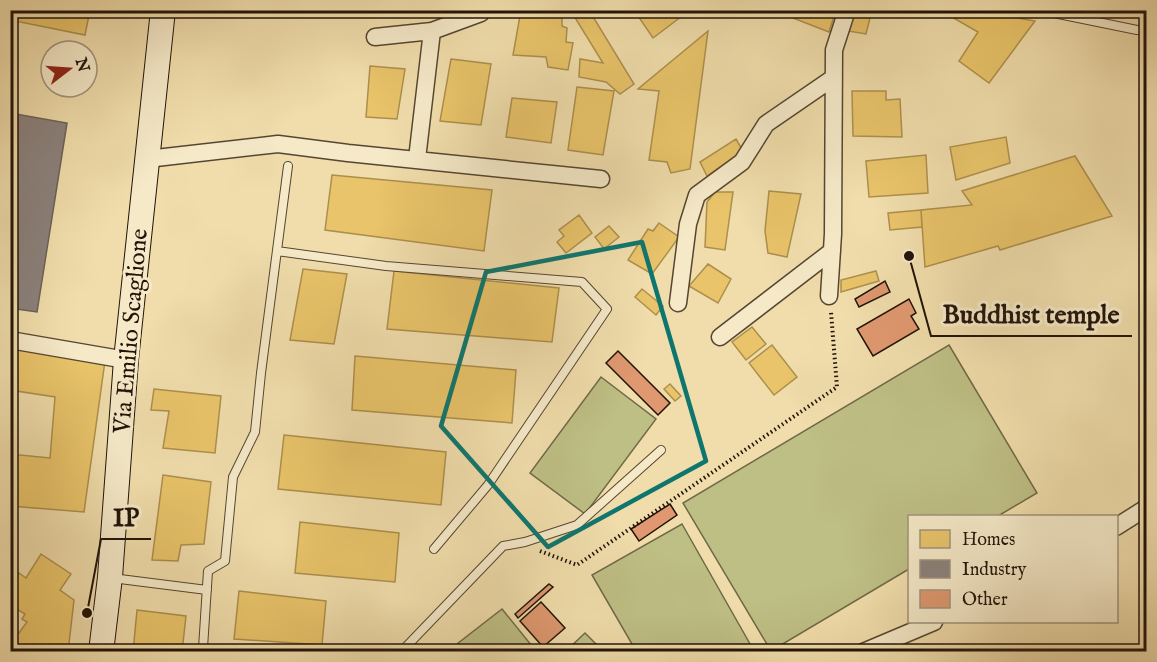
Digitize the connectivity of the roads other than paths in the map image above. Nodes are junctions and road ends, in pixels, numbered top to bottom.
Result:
1 (163, 10) edge
2 (480, 10) edge
3 (847, 10) edge
4 (1039, 10) edge
5 (1137, 30) dead end
6 (432, 31) junction
7 (375, 37) dead end
8 (833, 78) junction
9 (147, 159) junction
10 (417, 159) junction
11 (288, 166) dead end
12 (601, 179) dead end
13 (832, 250) junction
14 (277, 251) junction
15 (829, 296) road end
16 (678, 303) dead end
17 (720, 337) dead end
18 (10, 340) edge
19 (126, 360) junction
20 (661, 450) dead end
21 (1146, 508) edge
22 (1118, 526) edge
23 (434, 549) dead end
24 (110, 578) junction
25 (207, 590) junction
26 (929, 623) edge
27 (101, 651) edge
28 (232, 651) edge
29 (401, 651) edge
30 (863, 651) edge

1 - 9 main road, Via Emilio Scaglione
2 - 6 street
3 - 8 street
4 - 5 lane
6 - 7 street
6 - 10 street
8 - 13 street
8 - 16 street
9 - 10 street
9 - 19 main road, Via Emilio Scaglione
10 - 12 street
11 - 14 lane
13 - 15 street
13 - 17 street
14 - 23 lane
14 - 25 lane
18 - 19 street
19 - 24 main road, Via Emilio Scaglione
20 - 29 lane
21 - 22 street
24 - 25 lane
24 - 27 main road, Via Emilio Scaglione
25 - 28 lane
26 - 30 street

